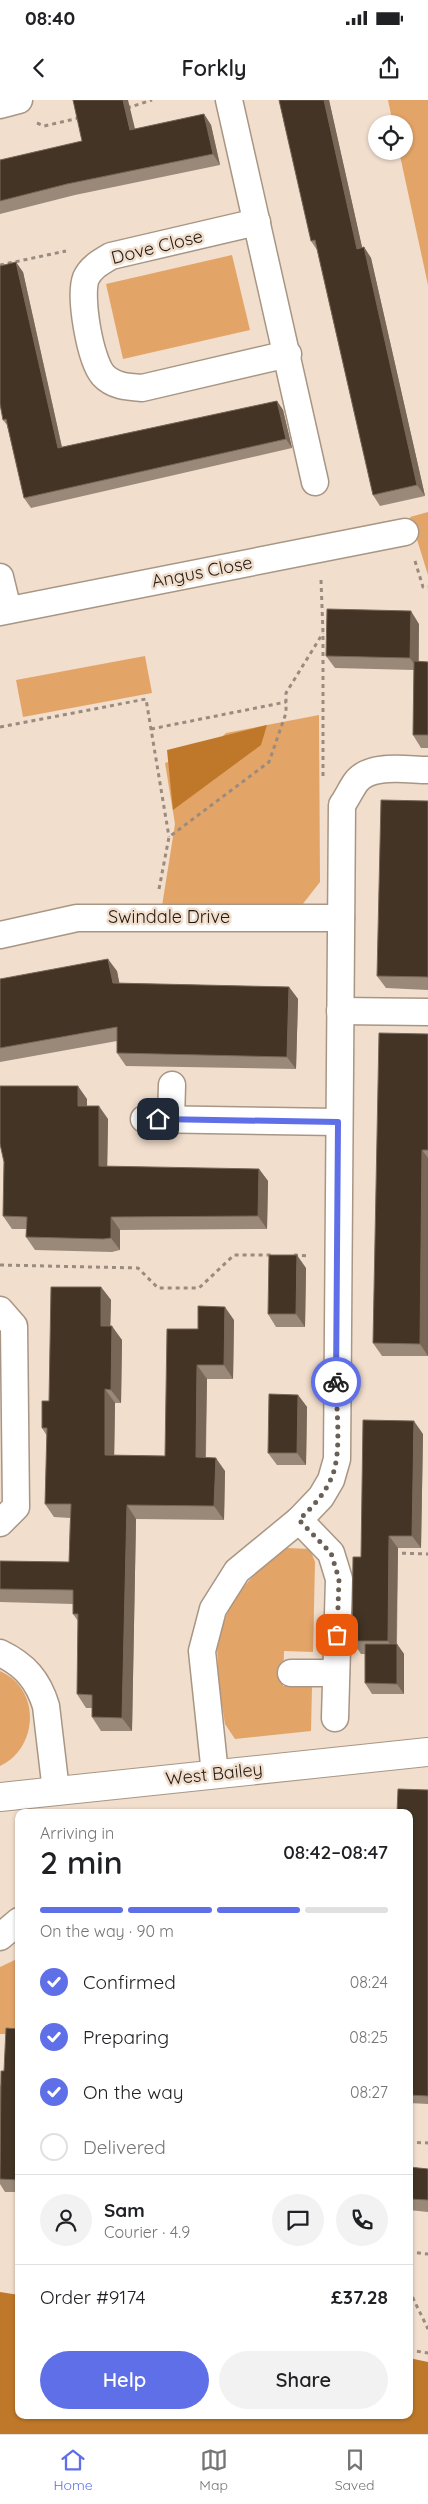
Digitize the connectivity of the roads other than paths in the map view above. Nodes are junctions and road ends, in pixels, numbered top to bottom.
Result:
1 (18, 100) edge
2 (229, 100) edge
3 (0, 105) edge
4 (257, 222) junction
5 (288, 354) junction
6 (315, 482) dead end
7 (405, 532) dead end
8 (0, 577) edge
9 (4, 611) edge
10 (428, 770) edge
11 (341, 918) junction
12 (0, 935) edge
13 (340, 1011) junction
14 (428, 1012) edge
15 (172, 1085) dead end
16 (144, 1119) dead end
17 (171, 1120) junction
18 (338, 1122) junction
19 (0, 1310) edge
20 (8, 1410) edge
21 (299, 1520) junction
22 (0, 1523) edge
23 (0, 1653) edge
24 (291, 1673) dead end
25 (336, 1673) junction
26 (335, 1718) dead end
27 (428, 1752) edge
28 (215, 1774) junction
29 (56, 1791) junction
30 (0, 1797) edge
31 (15, 1924) edge
32 (0, 1937) edge

1 - 3 street
2 - 4 street
4 - 5 street
4 - 5 street, Dove Close
5 - 6 street
7 - 9 street, Angus Close
8 - 9 street
10 - 11 street
11 - 12 street, Swindale Drive
11 - 13 street
13 - 14 street
13 - 18 street
15 - 17 street
16 - 17 street
17 - 18 street
18 - 21 street
19 - 20 street
20 - 22 street
21 - 25 street
21 - 28 street
23 - 29 street
24 - 25 street
25 - 26 street
27 - 28 street, West Bailey
28 - 29 street, West Bailey
29 - 30 street, West Bailey
31 - 32 street

